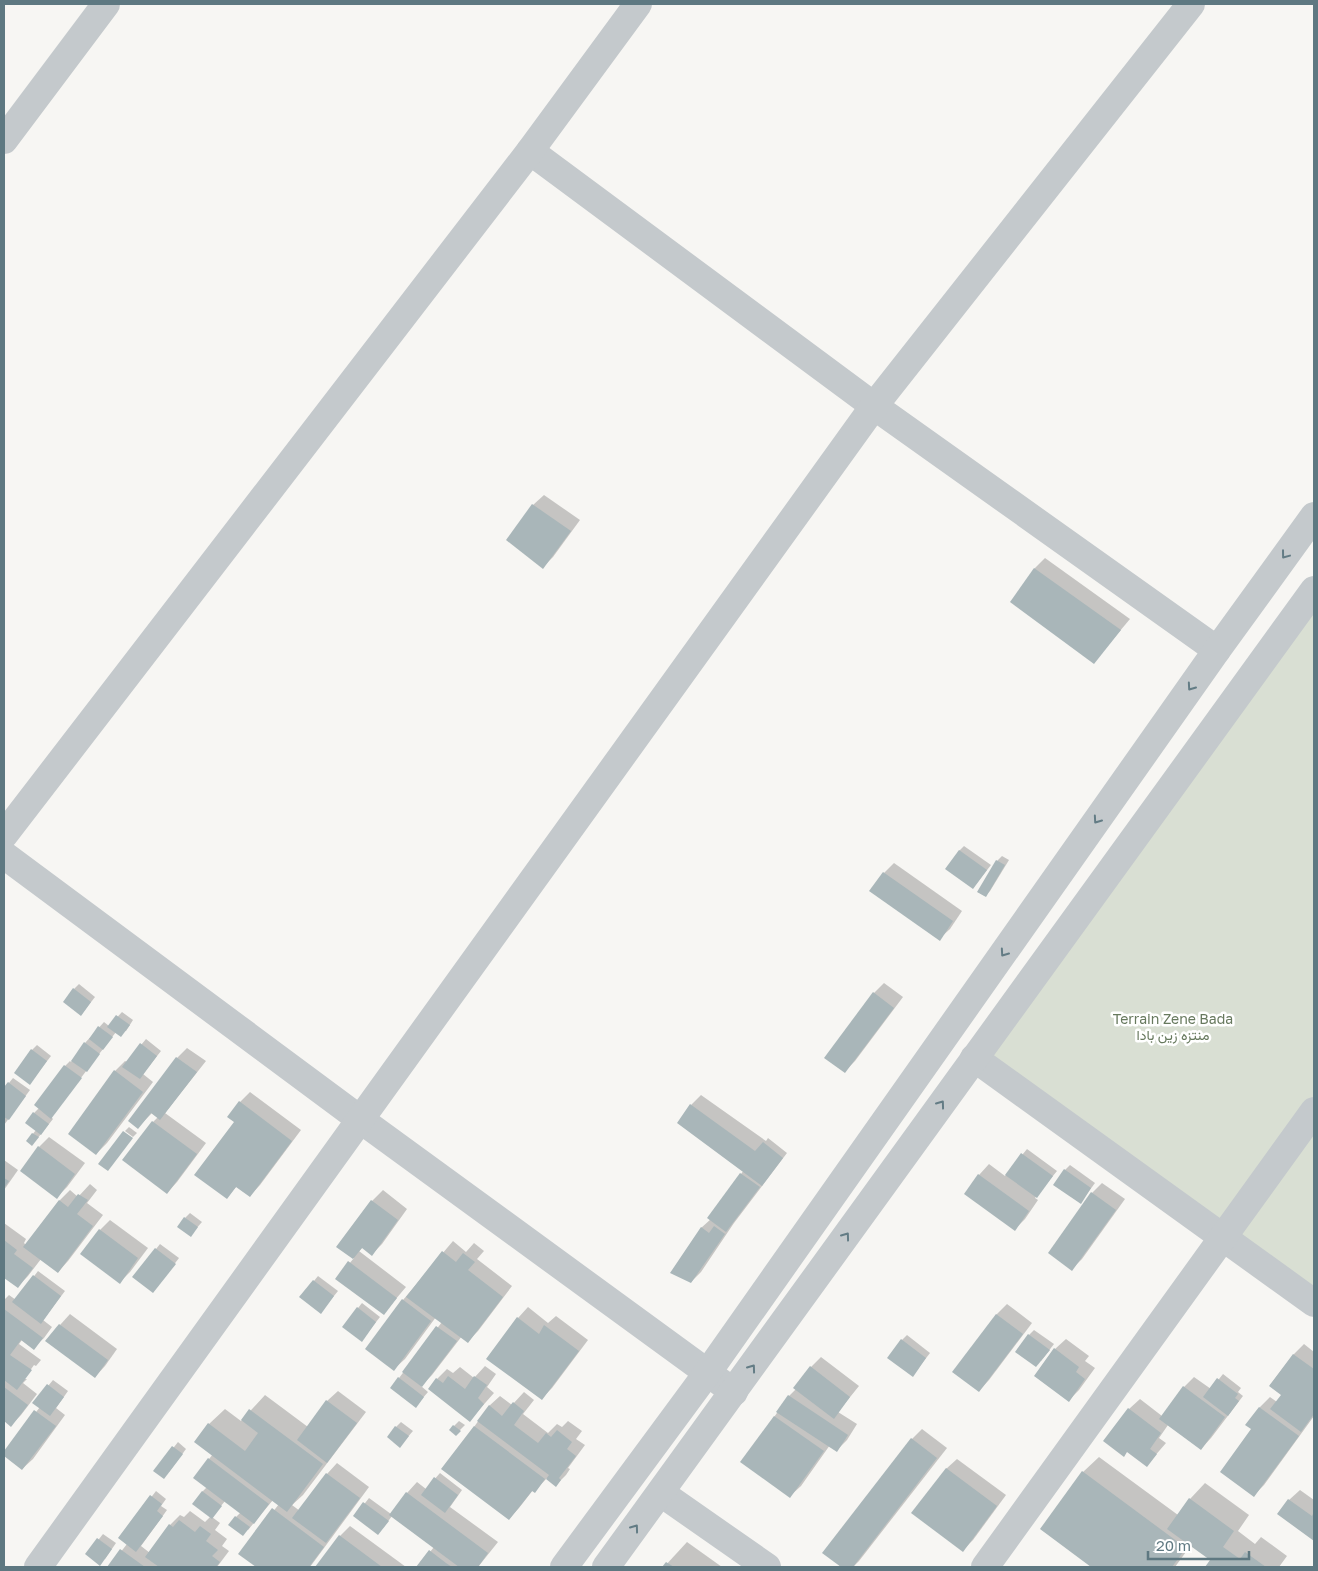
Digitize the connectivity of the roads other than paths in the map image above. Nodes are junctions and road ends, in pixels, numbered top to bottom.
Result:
1 (106, 4) edge
2 (638, 4) edge
3 (1191, 4) edge
4 (4, 140) edge
5 (530, 151) junction
6 (874, 406) junction
7 (1314, 516) edge
8 (1314, 590) edge
9 (1217, 650) junction
10 (4, 836) edge
11 (4, 855) edge
12 (974, 1058) junction
13 (1314, 1111) edge
14 (361, 1120) junction
15 (1223, 1237) junction
16 (1314, 1303) edge
17 (708, 1372) junction
18 (734, 1392) junction
19 (661, 1493) junction
20 (38, 1567) edge
21 (564, 1567) edge
22 (606, 1567) edge
23 (767, 1567) edge
24 (985, 1567) edge

1 - 4 street
2 - 5 street
3 - 6 street
5 - 6 street
5 - 10 street
6 - 9 street
6 - 14 street
7 -> 9 street
8 - 12 street
9 -> 17 street
11 - 14 street
12 - 15 street
18 -> 12 street
13 - 15 street
14 - 17 street
14 - 20 street
15 - 16 street
15 - 24 street
17 - 18 street
17 - 21 street
18 - 19 street
22 -> 19 street
19 - 23 street

